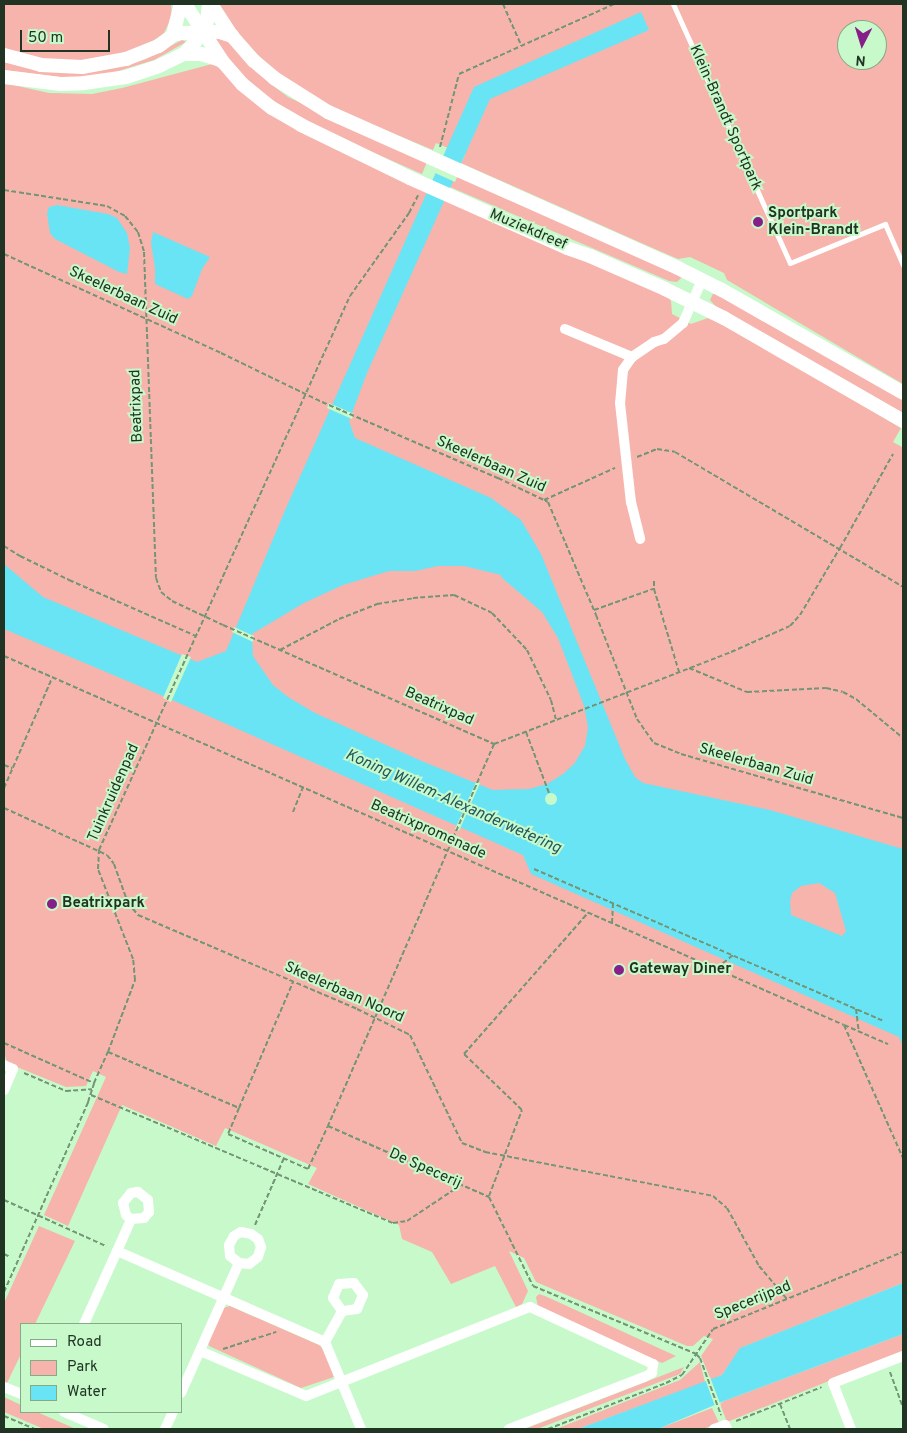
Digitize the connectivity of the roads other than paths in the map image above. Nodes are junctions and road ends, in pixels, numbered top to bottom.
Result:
1 (181, 4) edge
2 (185, 4) edge
3 (210, 4) edge
4 (673, 4) edge
5 (202, 32) junction
6 (174, 35) junction
7 (232, 36) junction
8 (184, 54) junction
9 (4, 55) edge
10 (221, 60) junction
11 (4, 76) edge
12 (903, 265) edge
13 (702, 280) junction
14 (692, 302) junction
15 (565, 329) dead end
16 (632, 357) junction
17 (903, 393) edge
18 (903, 421) edge
19 (640, 539) dead end
20 (8, 1067) edge
21 (4, 1090) edge
22 (131, 1219) dead end
23 (117, 1251) junction
24 (239, 1263) junction
25 (223, 1298) junction
26 (342, 1310) dead end
27 (84, 1323) edge
28 (325, 1342) junction
29 (200, 1351) junction
30 (903, 1356) edge
31 (343, 1382) junction
32 (4, 1387) edge
33 (182, 1391) edge
34 (20, 1394) edge
35 (66, 1413) edge
36 (173, 1413) edge
37 (726, 1427) edge
38 (104, 1429) edge
39 (165, 1429) edge
40 (362, 1429) edge
41 (509, 1429) edge
42 (714, 1429) edge
43 (851, 1429) edge

1 - 6 main road
2 - 5 main road, Muziekdreef
3 - 5 main road
3 - 7 main road, Muziekdreef
4 - 12 lane, Klein-Brandt Sportpark
5 - 6 main road
5 - 7 main road
5 - 8 main road
5 - 10 main road, Muziekdreef
6 - 9 main road
7 - 13 main road, Muziekdreef
8 - 10 main road
8 - 11 main road
10 - 14 main road, Muziekdreef
13 - 14 street
13 - 17 main road, Muziekdreef
14 - 16 street
14 - 18 main road, Muziekdreef
15 - 16 street
16 - 19 street
20 - 21 street
22 - 23 street
23 - 25 street
23 - 27 street
24 - 24 street
24 - 25 street
25 - 28 street
25 - 29 street
26 - 28 street
28 - 31 street
29 - 31 street
29 - 33 street
30 - 43 street
31 - 40 street
31 - 41 street
32 - 34 street
35 - 38 street
36 - 39 street
37 - 42 street

